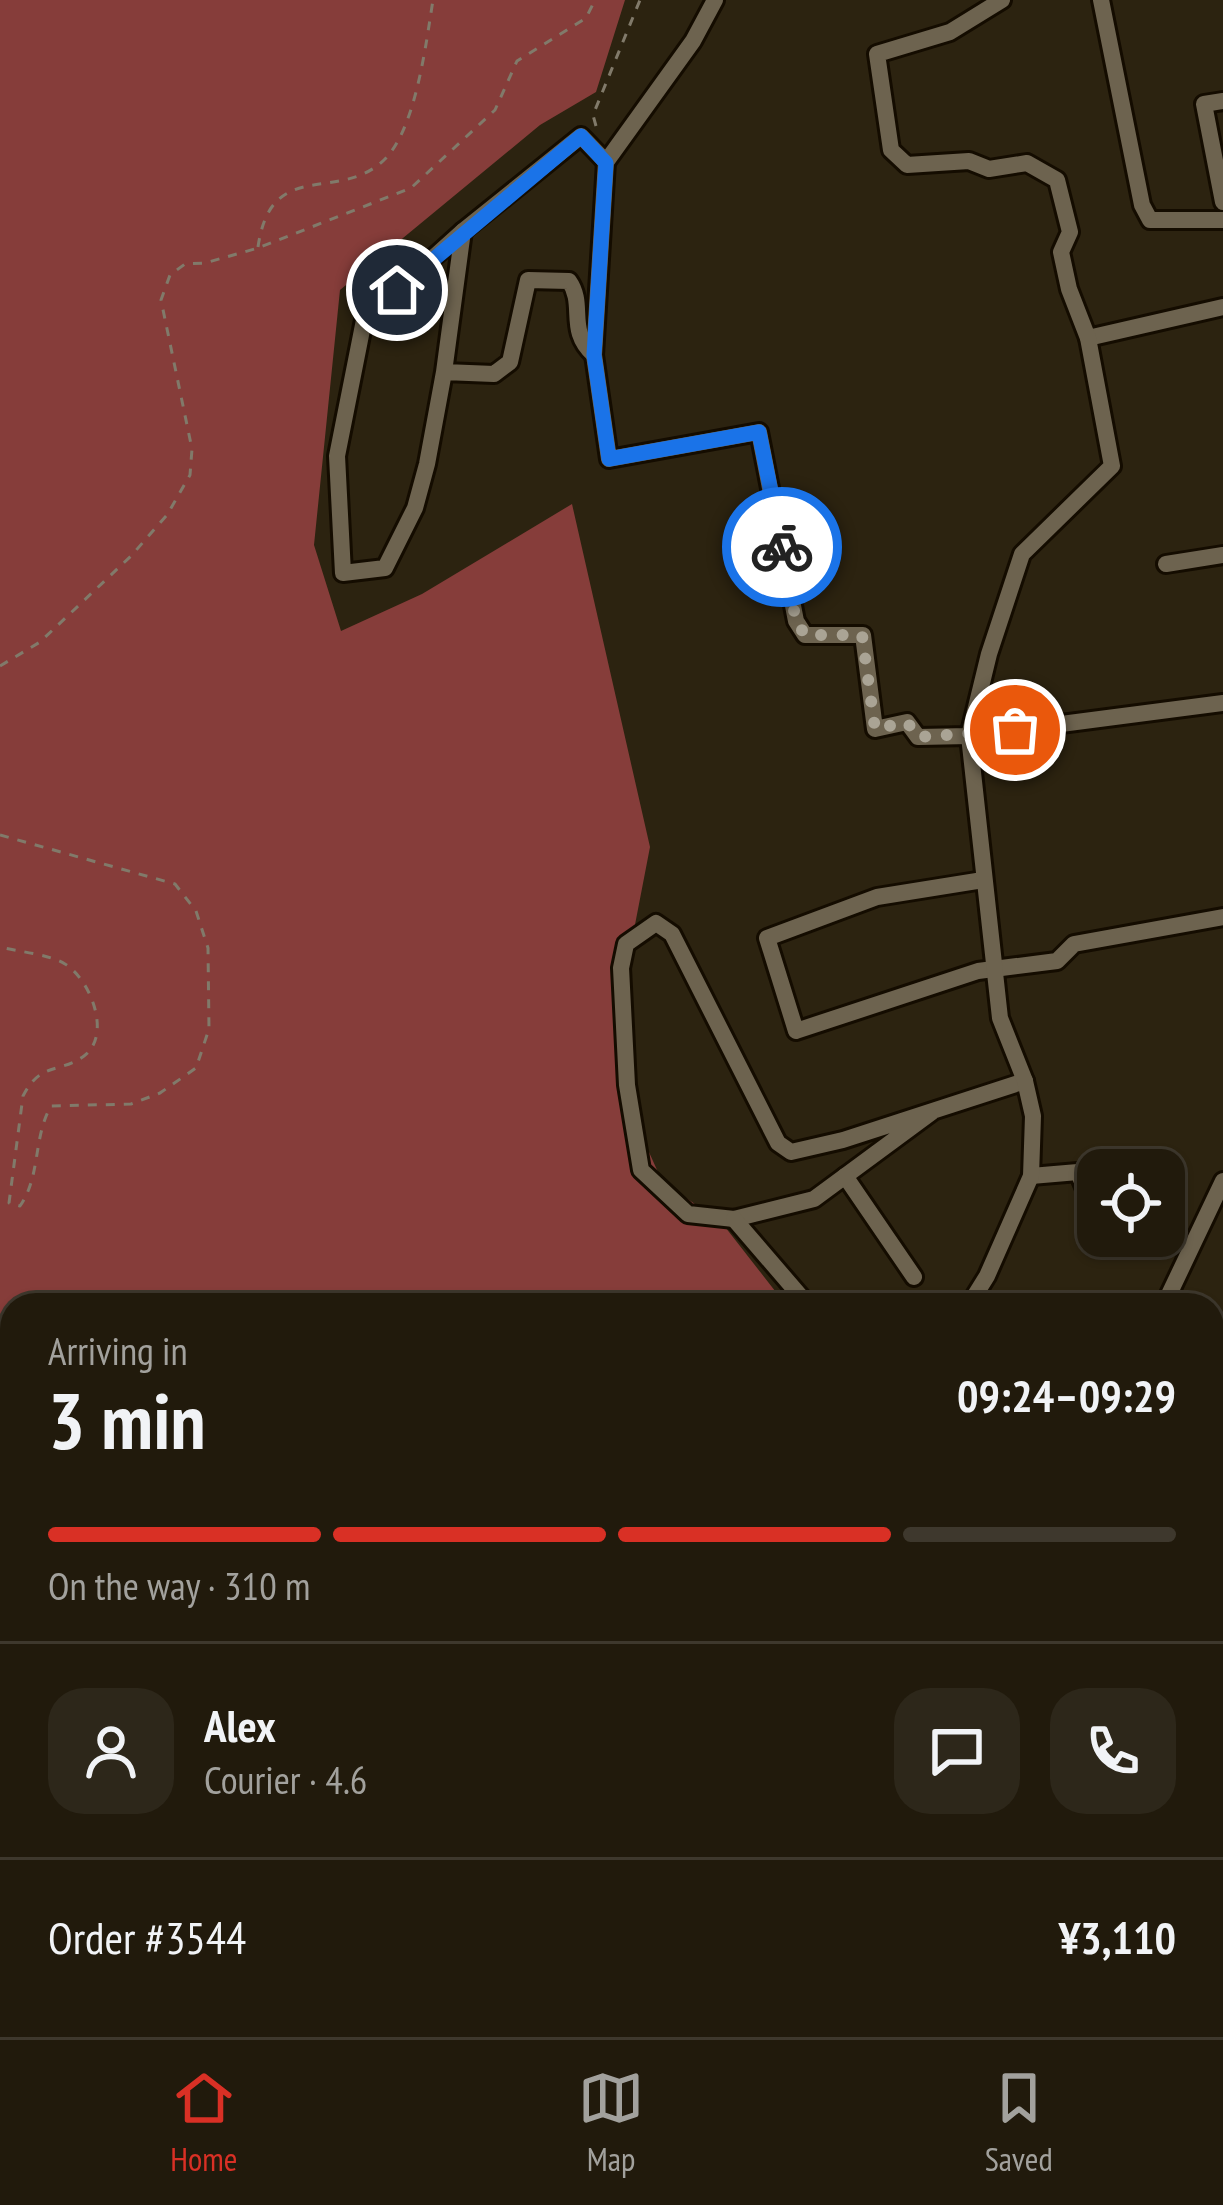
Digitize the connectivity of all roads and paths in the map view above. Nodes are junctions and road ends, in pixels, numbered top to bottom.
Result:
1 (433, 0) edge
2 (595, 0) edge
3 (640, 0) edge
4 (715, 0) edge
5 (1002, 0) edge
6 (1102, 0) edge
7 (1223, 101) edge
8 (597, 130) dead end
9 (606, 163) junction
10 (1223, 202) edge
11 (1223, 220) edge
12 (464, 231) junction
13 (258, 248) junction
14 (1223, 307) edge
15 (1088, 338) junction
16 (594, 355) junction
17 (444, 372) junction
18 (1223, 555) edge
19 (1166, 564) dead end
20 (0, 666) edge
21 (1223, 703) edge
22 (969, 736) junction
23 (0, 835) edge
24 (983, 880) junction
25 (1223, 917) edge
26 (0, 947) edge
27 (994, 968) junction
28 (1025, 1081) junction
29 (932, 1112) junction
30 (1077, 1172) edge
31 (845, 1176) junction
32 (1031, 1176) junction
33 (1223, 1180) edge
34 (734, 1219) junction
35 (914, 1277) dead end
36 (798, 1293) edge
37 (976, 1293) edge
38 (1169, 1293) edge

1 - 13 path
2 - 13 path
3 - 8 path
4 - 9 street
5 - 15 street
6 - 11 street
7 - 10 street
9 - 12 street
9 - 16 street
12 - 17 street
12 - 17 street
13 - 20 path
14 - 15 street
15 - 22 street
16 - 17 street
16 - 22 street
18 - 19 street
21 - 22 street
22 - 24 street
23 - 26 path
24 - 27 street
24 - 27 street
25 - 27 street
27 - 28 street
28 - 29 street
28 - 32 street
29 - 31 street
29 - 34 street
30 - 32 street
31 - 34 street
31 - 35 street
32 - 37 street
33 - 38 street
34 - 36 street

